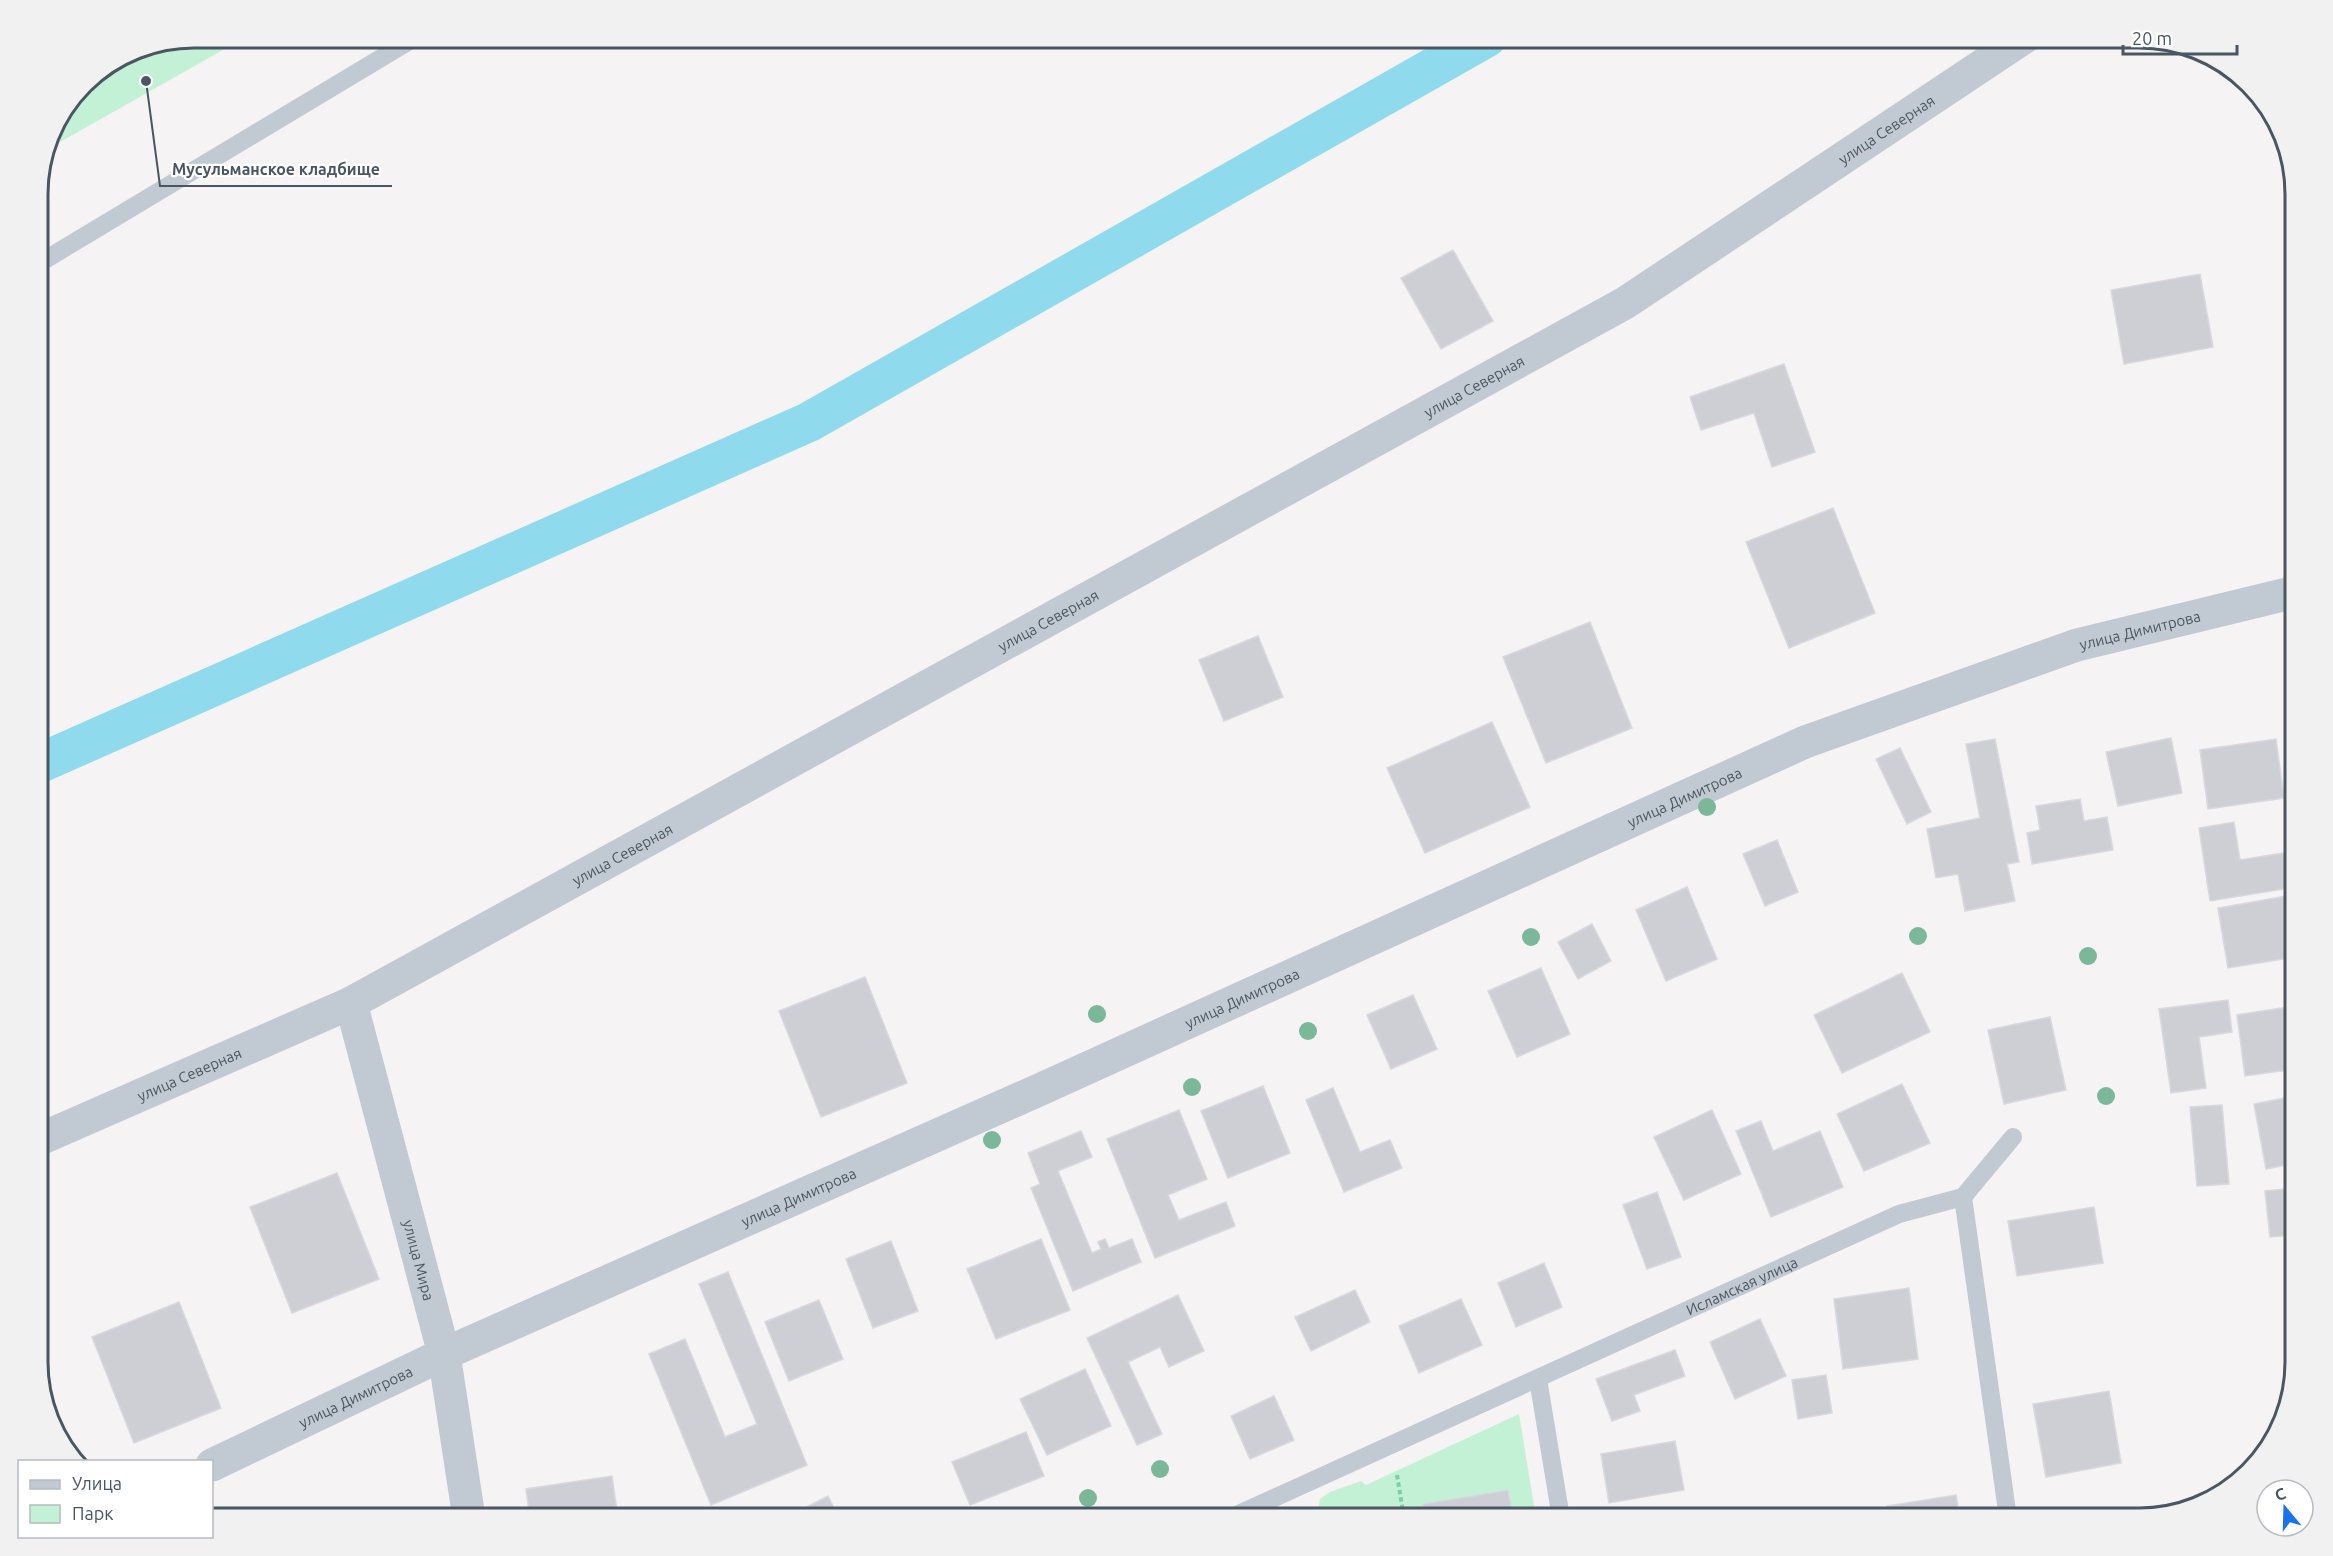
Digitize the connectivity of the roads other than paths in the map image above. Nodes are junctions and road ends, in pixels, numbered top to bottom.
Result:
1 (399, 48) edge
2 (2010, 48) edge
3 (48, 258) edge
4 (2285, 594) edge
5 (351, 1003) junction
6 (48, 1136) edge
7 (2013, 1137) dead end
8 (1963, 1197) junction
9 (444, 1354) junction
10 (1538, 1379) junction
11 (213, 1465) edge
12 (467, 1508) edge
13 (1252, 1508) edge
14 (1559, 1508) edge
15 (2007, 1508) edge

1 - 3 lane
2 - 5 street, улица Северная
4 - 9 street, улица Димитрова
5 - 6 street, улица Северная
5 - 9 street, улица Мира
7 - 8 lane
8 - 10 lane, Исламская улица
8 - 15 lane
9 - 11 street, улица Димитрова
9 - 12 street, улица Мира
10 - 13 lane, Исламская улица
10 - 14 lane

